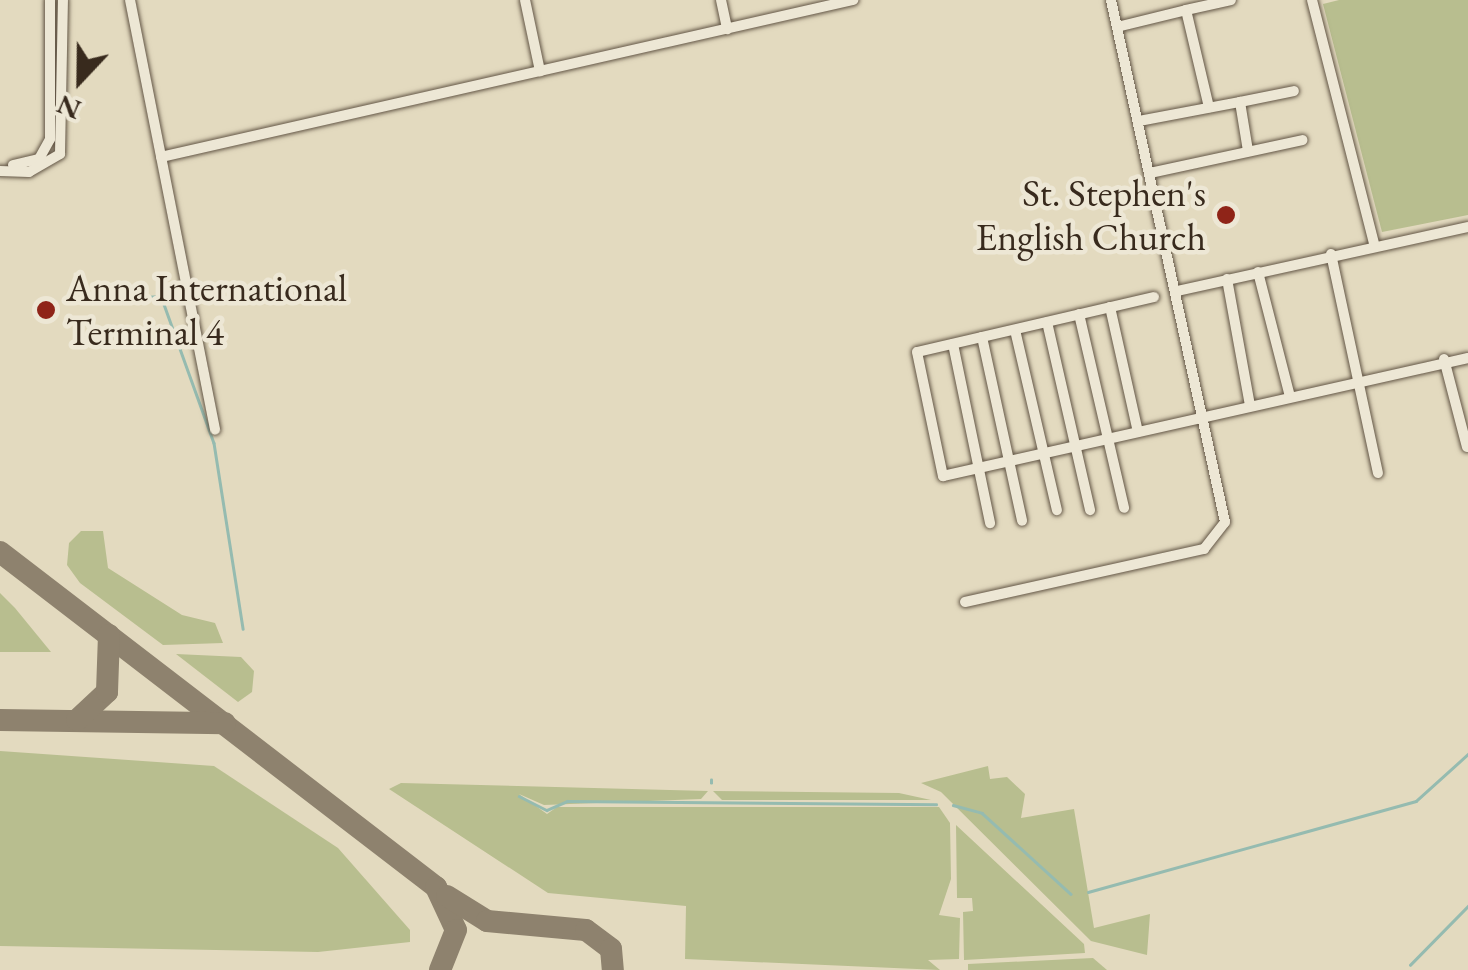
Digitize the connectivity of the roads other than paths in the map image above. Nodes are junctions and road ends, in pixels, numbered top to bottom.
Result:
1 (50, 0) edge
2 (63, 0) edge
3 (130, 0) edge
4 (524, 0) edge
5 (721, 0) edge
6 (853, 0) edge
7 (1111, 0) edge
8 (1312, 0) edge
9 (1224, 1) edge
10 (1186, 10) junction
11 (1117, 27) junction
12 (727, 29) junction
13 (540, 71) junction
14 (1294, 91) dead end
15 (1240, 102) junction
16 (1209, 107) junction
17 (1138, 121) junction
18 (1302, 140) dead end
19 (1248, 151) junction
20 (160, 157) junction
21 (0, 168) edge
22 (1150, 172) junction
23 (1468, 227) edge
24 (1374, 244) junction
25 (1332, 254) junction
26 (1258, 272) junction
27 (1227, 279) junction
28 (1178, 291) junction
29 (1154, 297) dead end
30 (1110, 307) junction
31 (1079, 314) junction
32 (1047, 322) junction
33 (1015, 330) junction
34 (982, 337) junction
35 (953, 344) junction
36 (1468, 358) edge
37 (1444, 359) junction
38 (1354, 380) junction
39 (1290, 396) junction
40 (1250, 406) junction
41 (1208, 417) junction
42 (215, 430) dead end
43 (1138, 432) junction
44 (1107, 440) junction
45 (1076, 447) junction
46 (1467, 448) edge
47 (1042, 452) junction
48 (1010, 462) junction
49 (978, 468) junction
50 (1378, 473) dead end
51 (1124, 508) dead end
52 (1056, 510) dead end
53 (1090, 510) dead end
54 (1022, 521) dead end
55 (990, 523) dead end
56 (965, 602) dead end

1 - 21 street
2 - 21 street
3 - 20 street
4 - 13 street
5 - 12 street
6 - 12 street
7 - 11 street
8 - 24 street
9 - 10 street
10 - 11 street
10 - 16 street
11 - 17 street
12 - 13 street
13 - 20 street
14 - 15 street
15 - 16 street
15 - 19 street
16 - 17 street
17 - 22 street
18 - 19 street
19 - 22 street
20 - 42 street
22 - 28 street
23 - 24 street
24 - 25 street
25 - 26 street
25 - 38 street
26 - 27 street
26 - 39 street
27 - 28 street
27 - 40 street
28 - 41 street
29 - 30 street
30 - 31 street
30 - 43 street
31 - 32 street
31 - 44 street
32 - 33 street
32 - 45 street
33 - 34 street
33 - 47 street
34 - 35 street
34 - 48 street
35 - 49 street
35 - 49 street
36 - 37 street
37 - 38 street
37 - 46 street
38 - 39 street
38 - 50 street
39 - 40 street
40 - 41 street
41 - 43 street
41 - 56 street
43 - 44 street
44 - 45 street
44 - 51 street
45 - 47 street
45 - 53 street
47 - 48 street
47 - 52 street
48 - 49 street
48 - 54 street
49 - 55 street

